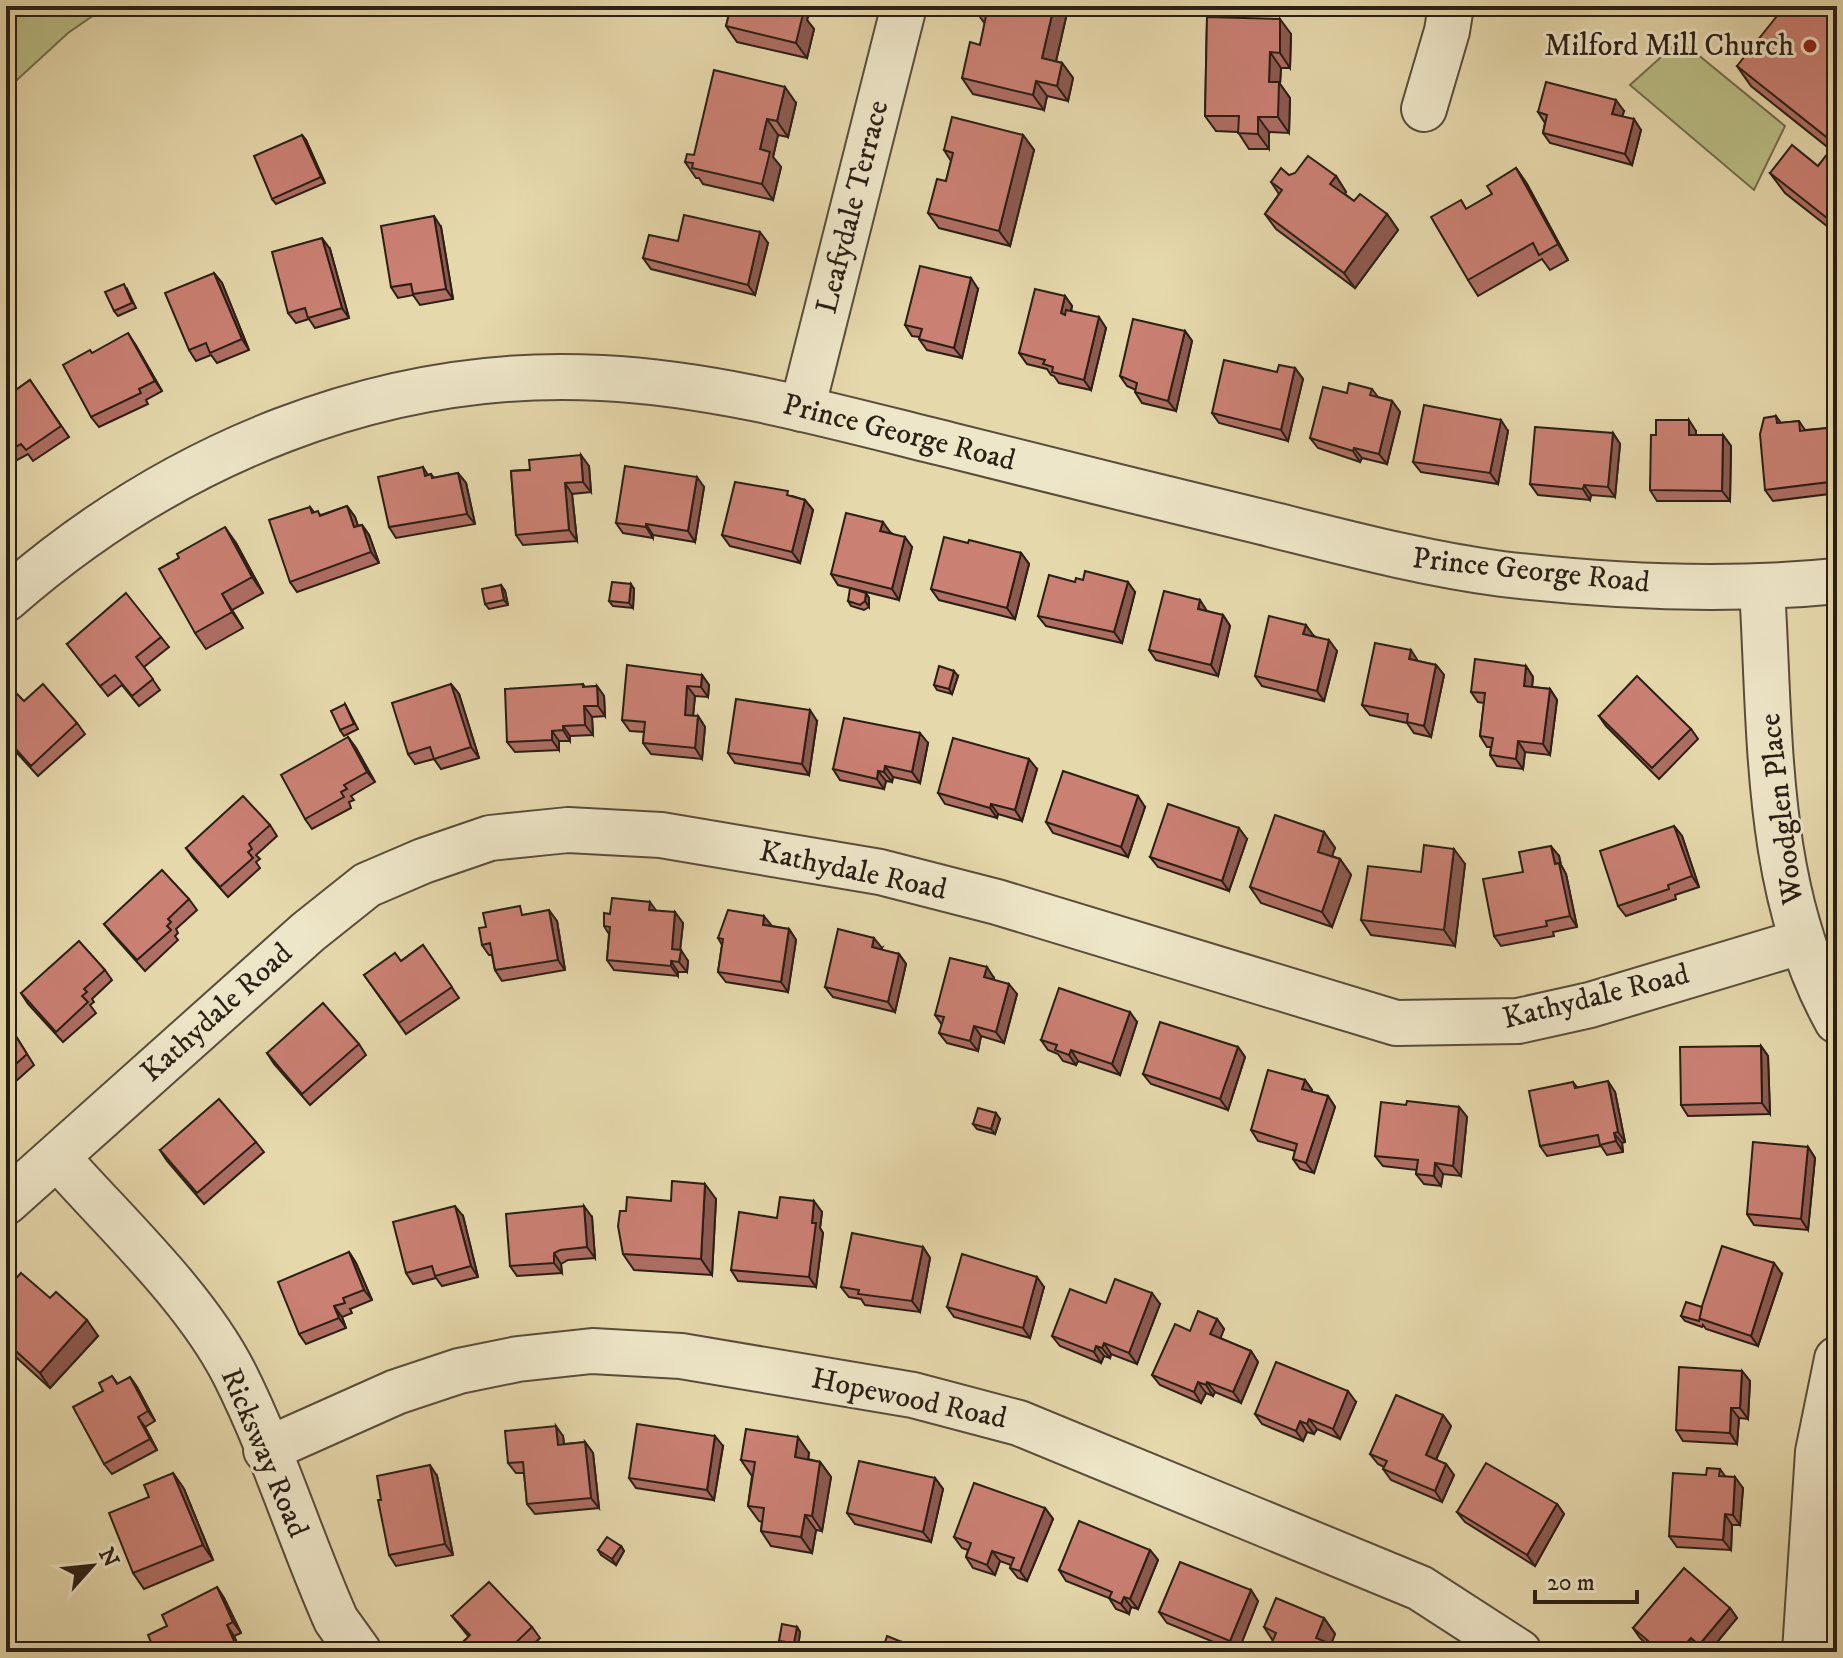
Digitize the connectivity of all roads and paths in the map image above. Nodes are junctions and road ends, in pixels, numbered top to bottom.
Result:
1 (904, 6) edge
2 (1451, 6) edge
3 (1424, 109) dead end
4 (802, 409) junction
5 (1837, 581) edge
6 (1762, 588) junction
7 (6, 599) edge
8 (1800, 942) junction
9 (1837, 1021) edge
10 (57, 1157) junction
11 (6, 1202) edge
12 (1837, 1359) edge
13 (266, 1450) junction
14 (359, 1652) edge
15 (1519, 1652) edge
16 (1805, 1652) edge

1 - 4 street, Leafydale Terrace
2 - 3 street
4 - 6 street, Prince George Road
4 - 7 street, Prince George Road
5 - 6 street, Prince George Road
6 - 8 street, Woodglen Place
8 - 9 street, Woodglen Place
8 - 10 street, Kathydale Road
10 - 11 street, Kathydale Road
10 - 13 street, Ricksway Road
12 - 16 street
13 - 14 street, Ricksway Road
13 - 15 street, Hopewood Road

